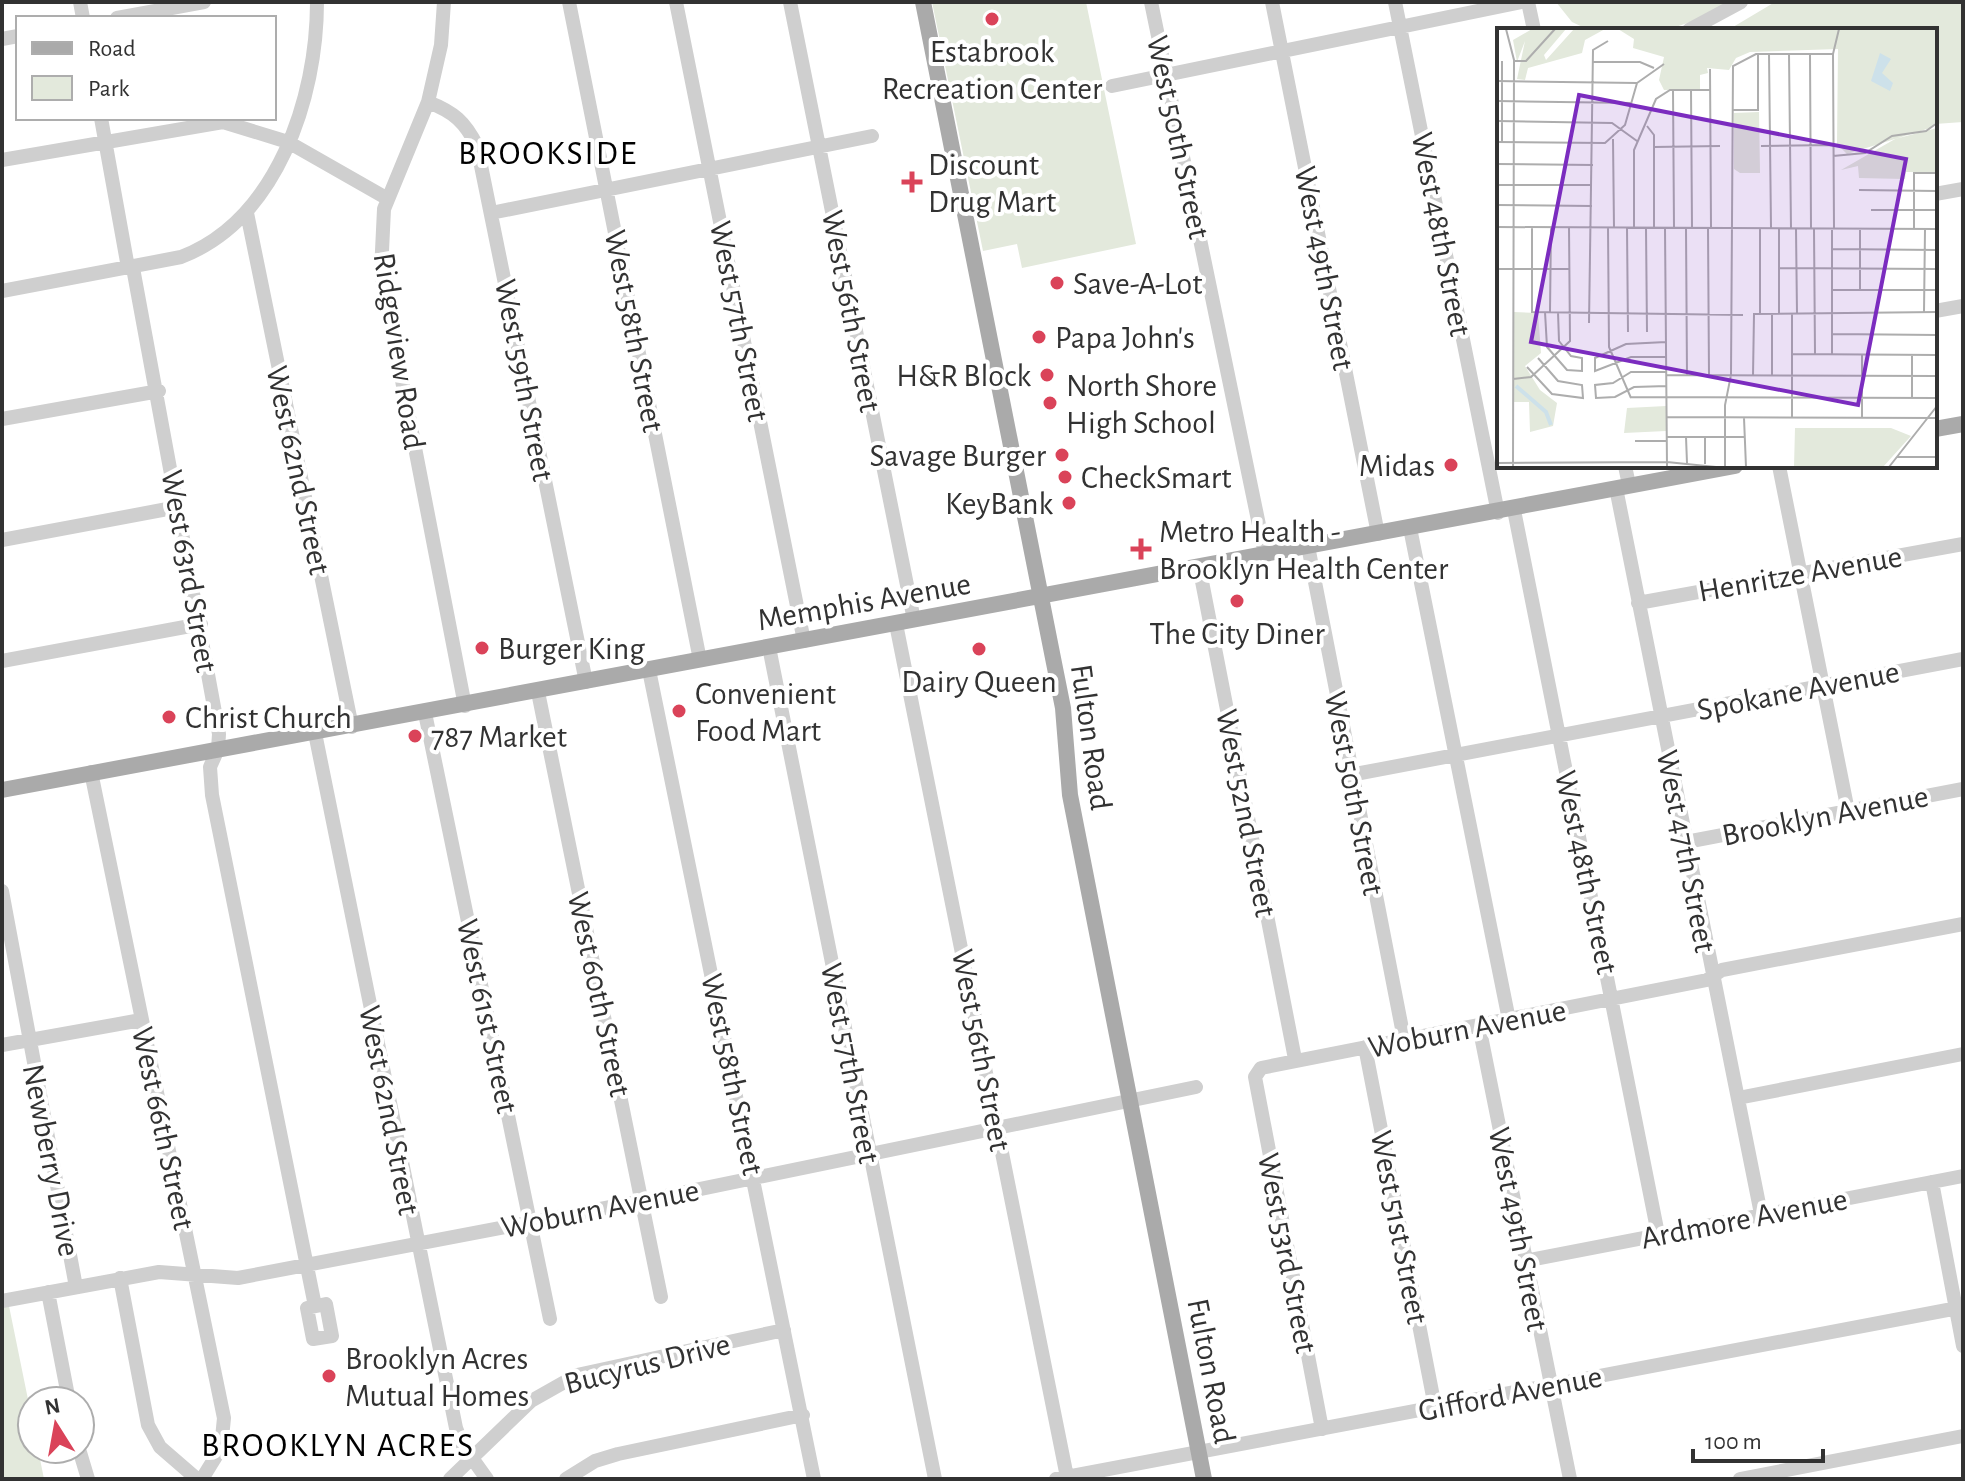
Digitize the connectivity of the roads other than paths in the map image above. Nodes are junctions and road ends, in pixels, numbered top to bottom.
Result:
1 (204, 2) edge
2 (317, 2) edge
3 (444, 2) edge
4 (569, 2) edge
5 (676, 2) edge
6 (790, 2) edge
7 (923, 2) edge
8 (1151, 2) edge
9 (1272, 2) edge
10 (1395, 2) edge
11 (1525, 2) edge
12 (1741, 2) edge
13 (128, 16) edge
14 (1400, 26) junction
15 (1533, 28) edge
16 (1693, 28) edge
17 (1282, 51) junction
18 (1166, 76) junction
19 (1112, 86) dead end
20 (428, 102) junction
21 (101, 120) edge
22 (872, 136) dead end
23 (106, 141) junction
24 (288, 142) junction
25 (820, 148) junction
26 (2, 160) edge
27 (710, 170) junction
28 (1963, 189) edge
29 (606, 191) junction
30 (1937, 194) edge
31 (388, 199) junction
32 (247, 213) junction
33 (491, 213) junction
34 (133, 268) junction
35 (2, 291) edge
36 (1963, 306) edge
37 (1937, 311) edge
38 (159, 391) junction
39 (2, 419) edge
40 (1963, 424) edge
41 (1937, 429) edge
42 (1625, 468) edge
43 (1724, 468) edge
44 (1779, 468) edge
45 (1622, 486) junction
46 (178, 507) junction
47 (1506, 511) junction
48 (1410, 528) junction
49 (1378, 534) junction
50 (2, 540) edge
51 (1963, 544) edge
52 (1308, 546) junction
53 (1265, 554) junction
54 (1199, 566) junction
55 (1800, 574) junction
56 (1042, 597) junction
57 (1638, 603) junction
58 (914, 620) junction
59 (201, 624) junction
60 (896, 624) junction
61 (804, 641) junction
62 (769, 647) junction
63 (1963, 659) edge
64 (700, 660) junction
65 (2, 661) edge
66 (649, 670) junction
67 (586, 682) junction
68 (1821, 685) junction
69 (538, 692) junction
70 (465, 706) junction
71 (425, 713) junction
72 (1660, 716) junction
73 (352, 727) junction
74 (315, 733) junction
75 (1559, 735) junction
76 (218, 749) junction
77 (1457, 755) junction
78 (91, 772) junction
79 (1350, 775) junction
80 (1963, 789) edge
81 (2, 790) edge
82 (1848, 811) junction
83 (1686, 842) junction
84 (2, 891) edge
85 (1963, 924) edge
86 (1713, 979) junction
87 (1613, 1000) junction
88 (141, 1020) junction
89 (1509, 1020) junction
90 (1479, 1026) junction
91 (1404, 1039) junction
92 (29, 1040) junction
93 (2, 1045) edge
94 (1365, 1047) junction
95 (1963, 1054) edge
96 (1295, 1059) junction
97 (1255, 1077) joint
98 (1196, 1087) dead end
99 (1738, 1098) junction
100 (1130, 1100) junction
101 (997, 1126) junction
102 (869, 1153) junction
103 (1963, 1176) edge
104 (754, 1177) junction
105 (1932, 1182) junction
106 (642, 1201) junction
107 (1761, 1214) junction
108 (530, 1223) junction
109 (1658, 1234) junction
110 (417, 1245) junction
111 (1525, 1261) junction
112 (307, 1264) junction
113 (194, 1275) junction
114 (120, 1278) junction
115 (76, 1287) junction
116 (48, 1292) junction
117 (661, 1297) dead end
118 (2, 1301) edge
119 (315, 1306) dead end
120 (1959, 1308) edge
121 (550, 1319) dead end
122 (784, 1330) junction
123 (1963, 1346) edge
124 (66, 1385) edge
125 (1550, 1385) junction
126 (1435, 1407) junction
127 (803, 1415) junction
128 (1322, 1429) junction
129 (1963, 1436) edge
130 (1199, 1451) junction
131 (472, 1459) junction
132 (1062, 1478) edge
133 (199, 1479) edge
134 (450, 1479) edge
135 (487, 1479) edge
136 (566, 1479) edge
137 (814, 1479) edge
138 (935, 1479) edge
139 (1204, 1479) edge
140 (1570, 1479) edge
141 (1740, 1479) edge

1 - 13 street
2 - 24 street
3 - 20 street, Ridgeview Road
4 - 29 street, West 58th Street
5 - 27 street, West 57th Street
6 - 25 street, West 56th Street
7 - 56 main road, Fulton Road
8 - 18 street, West 50th Street
9 - 17 street, West 49th Street
10 - 14 street, West 48th Street
11 - 14 street
11 - 15 street
12 - 16 street
14 - 17 street
14 - 47 street, West 48th Street
17 - 18 street
17 - 49 street, West 49th Street
18 - 19 street
18 - 53 street, West 50th Street
20 - 31 street, Ridgeview Road
20 - 33 street, West 59th Street
21 - 23 street, West 63rd Street
22 - 25 street
23 - 24 street
23 - 26 street
23 - 34 street, West 63rd Street
24 - 31 street
24 - 32 street
25 - 27 street
25 - 58 street, West 56th Street
27 - 29 street
27 - 61 street, West 57th Street
28 - 30 street
29 - 33 street
29 - 64 street, West 58th Street
31 - 70 street, Ridgeview Road
32 - 34 street
32 - 73 street, West 62nd Street
33 - 67 street, West 59th Street
34 - 35 street
34 - 38 street, West 63rd Street
36 - 37 street
38 - 39 street
38 - 46 street, West 63rd Street
40 - 41 main road
42 - 45 street, West 47th Street
43 - 45 main road, Memphis Avenue
44 - 55 street
45 - 47 main road, Memphis Avenue
45 - 57 street, West 47th Street
46 - 50 street
46 - 59 street, West 63rd Street
47 - 48 main road, Memphis Avenue
47 - 75 street, West 48th Street
48 - 49 main road, Memphis Avenue
48 - 77 street
49 - 52 main road, Memphis Avenue
51 - 55 street, Henritze Avenue
52 - 53 main road, Memphis Avenue
52 - 79 street, West 50th Street
53 - 54 main road, Memphis Avenue
54 - 56 main road, Memphis Avenue
54 - 96 street, West 52nd Street
55 - 57 street, Henritze Avenue
55 - 68 street
56 - 58 main road, Memphis Avenue
56 - 100 main road, Fulton Road
57 - 72 street, West 47th Street
58 - 60 main road, Memphis Avenue
59 - 65 street
59 - 76 street, West 63rd Street
60 - 61 main road, Memphis Avenue
60 - 101 street, West 56th Street
61 - 62 main road, Memphis Avenue
62 - 64 main road, Memphis Avenue
62 - 102 street, West 57th Street
63 - 68 street, Spokane Avenue
64 - 66 main road, Memphis Avenue
66 - 67 main road, Memphis Avenue
66 - 104 street, West 58th Street
67 - 69 main road, Memphis Avenue
68 - 72 street, Spokane Avenue
68 - 82 street
69 - 70 main road, Memphis Avenue
69 - 106 street, West 60th Street
70 - 71 main road, Memphis Avenue
71 - 73 main road, Memphis Avenue
71 - 108 street, West 61st Street
72 - 75 street, Spokane Avenue
72 - 83 street, West 47th Street
73 - 74 main road, Memphis Avenue
74 - 76 main road, Memphis Avenue
74 - 110 street, West 62nd Street
75 - 77 street, Spokane Avenue
75 - 87 street, West 48th Street
76 - 78 main road, Memphis Avenue
76 - 112 street, West 63rd Street
77 - 79 street, Spokane Avenue
77 - 89 street
78 - 81 main road, Memphis Avenue
78 - 88 street, West 66th Street
79 - 91 street, West 50th Street
80 - 82 street, Brooklyn Avenue
82 - 83 street, Brooklyn Avenue
83 - 86 street, West 47th Street
84 - 92 street, Newberry Drive
85 - 86 street, Woburn Avenue
86 - 87 street, Woburn Avenue
86 - 99 street, West 47th Street
87 - 89 street, Woburn Avenue
87 - 109 street, West 48th Street
88 - 92 street
88 - 113 street, West 66th Street
89 - 90 street, Woburn Avenue
90 - 91 street, Woburn Avenue
90 - 111 street, West 49th Street
91 - 94 street, Woburn Avenue
92 - 93 street
92 - 115 street, Newberry Drive
94 - 96 street, Woburn Avenue
94 - 126 street, West 51st Street
95 - 99 street
96 - 97 street, Woburn Avenue
97 - 128 street, West 53rd Street
98 - 100 street, Woburn Avenue
99 - 107 street, West 47th Street
100 - 101 street, Woburn Avenue
100 - 130 main road, Fulton Road
101 - 102 street, Woburn Avenue
101 - 132 street, West 56th Street
102 - 104 street, Woburn Avenue
102 - 138 street, West 57th Street
103 - 105 street, Ardmore Avenue
104 - 106 street, Woburn Avenue
104 - 122 street, West 58th Street
105 - 107 street, Ardmore Avenue
105 - 120 street
106 - 108 street, Woburn Avenue
106 - 117 street, West 60th Street
107 - 109 street, Ardmore Avenue
108 - 110 street, Woburn Avenue
108 - 121 street, West 61st Street
109 - 111 street, Ardmore Avenue
110 - 112 street, Woburn Avenue
110 - 131 street, West 62nd Street
111 - 125 street, West 49th Street
112 - 113 street, Woburn Avenue
112 - 119 street, West 63rd Street
113 - 114 street, Woburn Avenue
113 - 133 street, West 66th Street
114 - 115 street, Woburn Avenue
114 - 133 street
115 - 116 street, Woburn Avenue
116 - 118 street, Woburn Avenue
116 - 124 street
120 - 123 street
120 - 125 street, Gifford Avenue
122 - 127 street, West 58th Street
122 - 131 street, Bucyrus Drive
125 - 126 street, Gifford Avenue
125 - 140 street, West 49th Street
126 - 128 street, Gifford Avenue
127 - 136 street
127 - 137 street, West 58th Street
128 - 130 street, Gifford Avenue
129 - 141 street
130 - 132 street, Gifford Avenue
130 - 139 main road, Fulton Road
131 - 134 street, Bucyrus Drive
131 - 135 street, West 62nd Street

